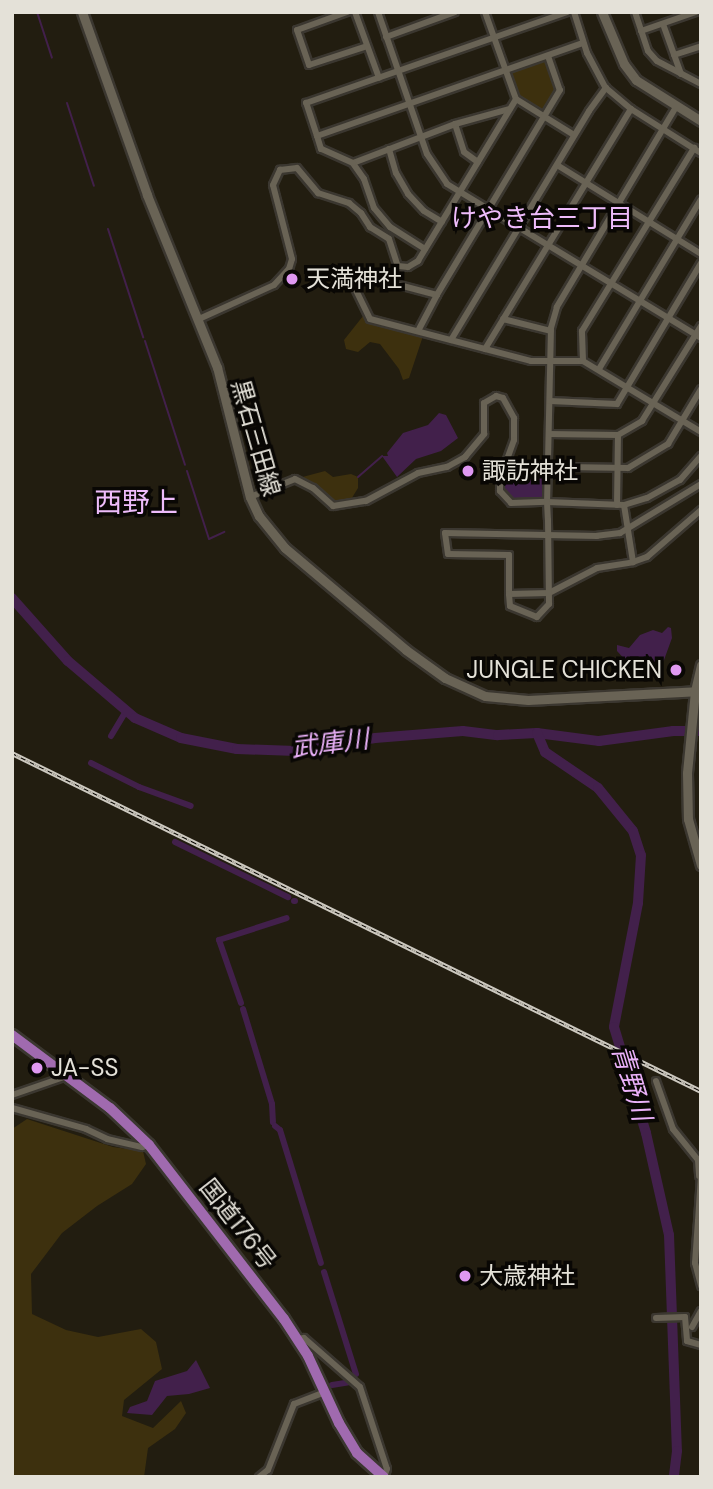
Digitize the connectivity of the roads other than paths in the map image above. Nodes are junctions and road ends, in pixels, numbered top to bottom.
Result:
1 (82, 12) edge
2 (347, 12) edge
3 (355, 12) edge
4 (378, 12) edge
5 (455, 12) edge
6 (485, 12) edge
7 (567, 12) edge
8 (573, 12) edge
9 (602, 12) edge
10 (635, 12) edge
11 (695, 12) edge
12 (663, 24) junction
13 (641, 31) junction
14 (386, 37) junction
15 (494, 37) junction
16 (583, 43) junction
17 (368, 46) junction
18 (701, 46) edge
19 (674, 55) junction
20 (548, 56) junction
21 (506, 71) junction
22 (397, 72) junction
23 (681, 74) junction
24 (379, 78) junction
25 (701, 84) edge
26 (606, 88) junction
27 (516, 99) junction
28 (408, 104) junction
29 (676, 107) junction
30 (509, 109) junction
31 (631, 109) junction
32 (544, 117) junction
33 (701, 121) edge
34 (455, 124) junction
35 (663, 129) junction
36 (317, 135) junction
37 (574, 135) junction
38 (421, 137) junction
39 (694, 148) junction
40 (390, 149) junction
41 (701, 153) edge
42 (478, 162) junction
43 (353, 163) junction
44 (557, 165) junction
45 (586, 183) junction
46 (460, 192) junction
47 (701, 199) edge
48 (618, 203) junction
49 (488, 209) junction
50 (442, 222) junction
51 (649, 222) junction
52 (519, 228) junction
53 (677, 239) junction
54 (548, 246) junction
55 (425, 249) junction
56 (701, 254) edge
57 (701, 263) edge
58 (581, 266) junction
59 (611, 284) junction
60 (437, 295) junction
61 (639, 301) junction
62 (668, 318) junction
63 (503, 319) junction
64 (199, 320) junction
65 (701, 326) edge
66 (418, 331) junction
67 (551, 331) junction
68 (698, 336) edge
69 (451, 340) junction
70 (485, 349) junction
71 (583, 361) junction
72 (550, 362) junction
73 (599, 369) junction
74 (627, 387) junction
75 (701, 389) edge
76 (550, 401) junction
77 (654, 403) junction
78 (682, 420) junction
79 (701, 432) edge
80 (549, 433) junction
81 (618, 435) junction
82 (700, 460) edge
83 (505, 466) junction
84 (548, 466) junction
85 (618, 467) junction
86 (701, 484) edge
87 (250, 497) junction
88 (547, 502) junction
89 (621, 505) junction
90 (701, 510) edge
91 (628, 529) junction
92 (548, 535) junction
93 (634, 562) junction
94 (549, 593) junction
95 (509, 594) junction
96 (701, 665) edge
97 (697, 694) edge
98 (701, 865) edge
99 (12, 1035) edge
100 (67, 1076) junction
101 (656, 1081) dead end
102 (12, 1094) edge
103 (12, 1108) edge
104 (149, 1145) junction
105 (700, 1176) edge
106 (699, 1220) edge
107 (701, 1286) edge
108 (701, 1311) edge
109 (656, 1318) dead end
110 (692, 1327) dead end
111 (298, 1339) junction
112 (701, 1345) edge
113 (325, 1392) junction
114 (259, 1477) edge
115 (384, 1477) edge

1 - 64 main road, 黒石三田線
2 - 17 street
3 - 17 street
4 - 14 street
5 - 14 street
6 - 15 street
7 - 15 street
8 - 16 street
9 - 29 main road
10 - 13 street
11 - 12 street
12 - 13 street
12 - 19 street
13 - 23 street
14 - 22 street
15 - 21 street
15 - 22 street
16 - 20 street
16 - 26 street
17 - 24 street
18 - 19 street
19 - 23 street
20 - 21 street
20 - 32 street
21 - 27 street
21 - 28 street
22 - 24 street
22 - 28 street
23 - 25 street
24 - 36 street
26 - 31 street
26 - 37 street
27 - 30 street
27 - 32 street
28 - 36 street
28 - 38 street
29 - 33 main road
29 - 35 street
30 - 34 street
30 - 42 street
31 - 35 street
31 - 45 street
32 - 37 street
32 - 49 street
34 - 38 street
34 - 42 street
35 - 39 street
35 - 48 street
36 - 43 street
37 - 44 street
38 - 40 street
38 - 46 street
39 - 41 street
39 - 51 street
40 - 43 street
40 - 50 street
42 - 46 street
43 - 55 street
44 - 45 street
44 - 52 street
45 - 48 street
45 - 54 street
46 - 49 street
46 - 50 street
47 - 53 street
48 - 51 street
48 - 58 street
49 - 52 street
49 - 60 street
50 - 55 street
51 - 53 street
51 - 59 street
52 - 54 street
52 - 69 street
53 - 56 street
53 - 61 street
54 - 58 street
54 - 63 street
55 - 64 street
57 - 62 street
58 - 59 street
58 - 67 street
59 - 61 street
59 - 71 street
60 - 66 street
60 - 66 street
61 - 62 street
61 - 73 street
62 - 68 street
62 - 74 street
63 - 67 street
63 - 70 street
64 - 87 main road, 黒石三田線
65 - 68 street
66 - 69 street
67 - 72 street
68 - 77 street
69 - 70 street
70 - 72 street
71 - 72 street
71 - 73 street
72 - 76 street
73 - 74 street
74 - 76 street
74 - 77 street
75 - 78 street
76 - 80 street
77 - 78 street
77 - 81 street
78 - 79 street
78 - 85 street
80 - 81 street
80 - 84 street
81 - 85 street
82 - 89 street
83 - 84 street
83 - 87 street
83 - 88 street
84 - 85 street
84 - 88 street
85 - 89 street
86 - 91 street
87 - 97 main road, 黒石三田線
88 - 89 street
88 - 92 street
89 - 91 street
90 - 93 street
91 - 92 street
91 - 93 street
92 - 94 street
92 - 95 street
93 - 94 street
94 - 95 street
94 - 95 street
96 - 97 main road
97 - 98 main road
99 - 100 highway, 国道176号
100 - 102 street
100 - 104 highway, 国道176号
101 - 105 street
103 - 104 street
104 - 111 highway, 国道176号
105 - 106 street
106 - 107 street
108 - 110 street
109 - 112 street
111 - 113 highway, 国道176号
111 - 115 street
113 - 114 street
113 - 115 highway, 国道176号

